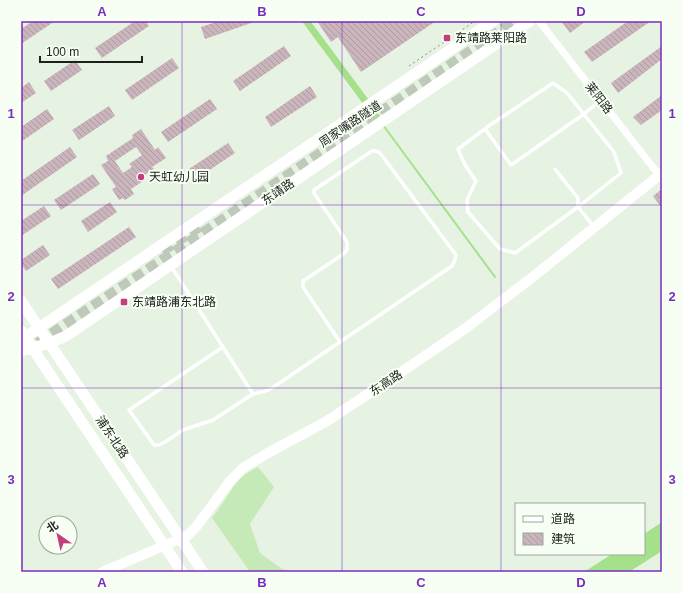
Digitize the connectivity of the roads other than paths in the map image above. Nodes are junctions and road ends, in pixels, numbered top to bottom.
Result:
1 (494, 21) edge
2 (530, 21) edge
3 (539, 21) edge
4 (600, 100) junction
5 (584, 114) junction
6 (485, 129) junction
7 (555, 169) dead end
8 (660, 174) edge
9 (578, 207) junction
10 (203, 224) tunnel mouth
11 (594, 228) junction
12 (170, 265) junction
13 (21, 301) edge
14 (40, 327) junction
15 (22, 336) edge
16 (340, 342) junction
17 (50, 343) junction
18 (223, 347) junction
19 (26, 349) edge
20 (253, 394) junction
21 (102, 572) edge
22 (182, 572) edge
23 (203, 572) edge

1 - 10 main road, 周家嘴路隧道
1 - 14 main road, 东靖路
2 - 12 main road, 东靖路
3 - 4 street, 莱阳路
4 - 5 lane
4 - 8 street, 莱阳路
5 - 6 lane
5 - 6 lane
5 - 9 lane
6 - 9 lane
7 - 9 lane
8 - 11 street, 东高路
9 - 11 lane
11 - 21 street, 东高路
12 - 17 main road, 东靖路
12 - 18 lane
13 - 14 main road, 浦东北路
14 - 15 main road, 东靖路
14 - 17 main road, 浦东北路
15 - 19 main road, 浦东北路
16 - 16 lane
16 - 20 lane
17 - 19 main road, 东靖路
17 - 23 main road, 浦东北路
18 - 20 lane
18 - 20 lane
19 - 22 main road, 浦东北路

